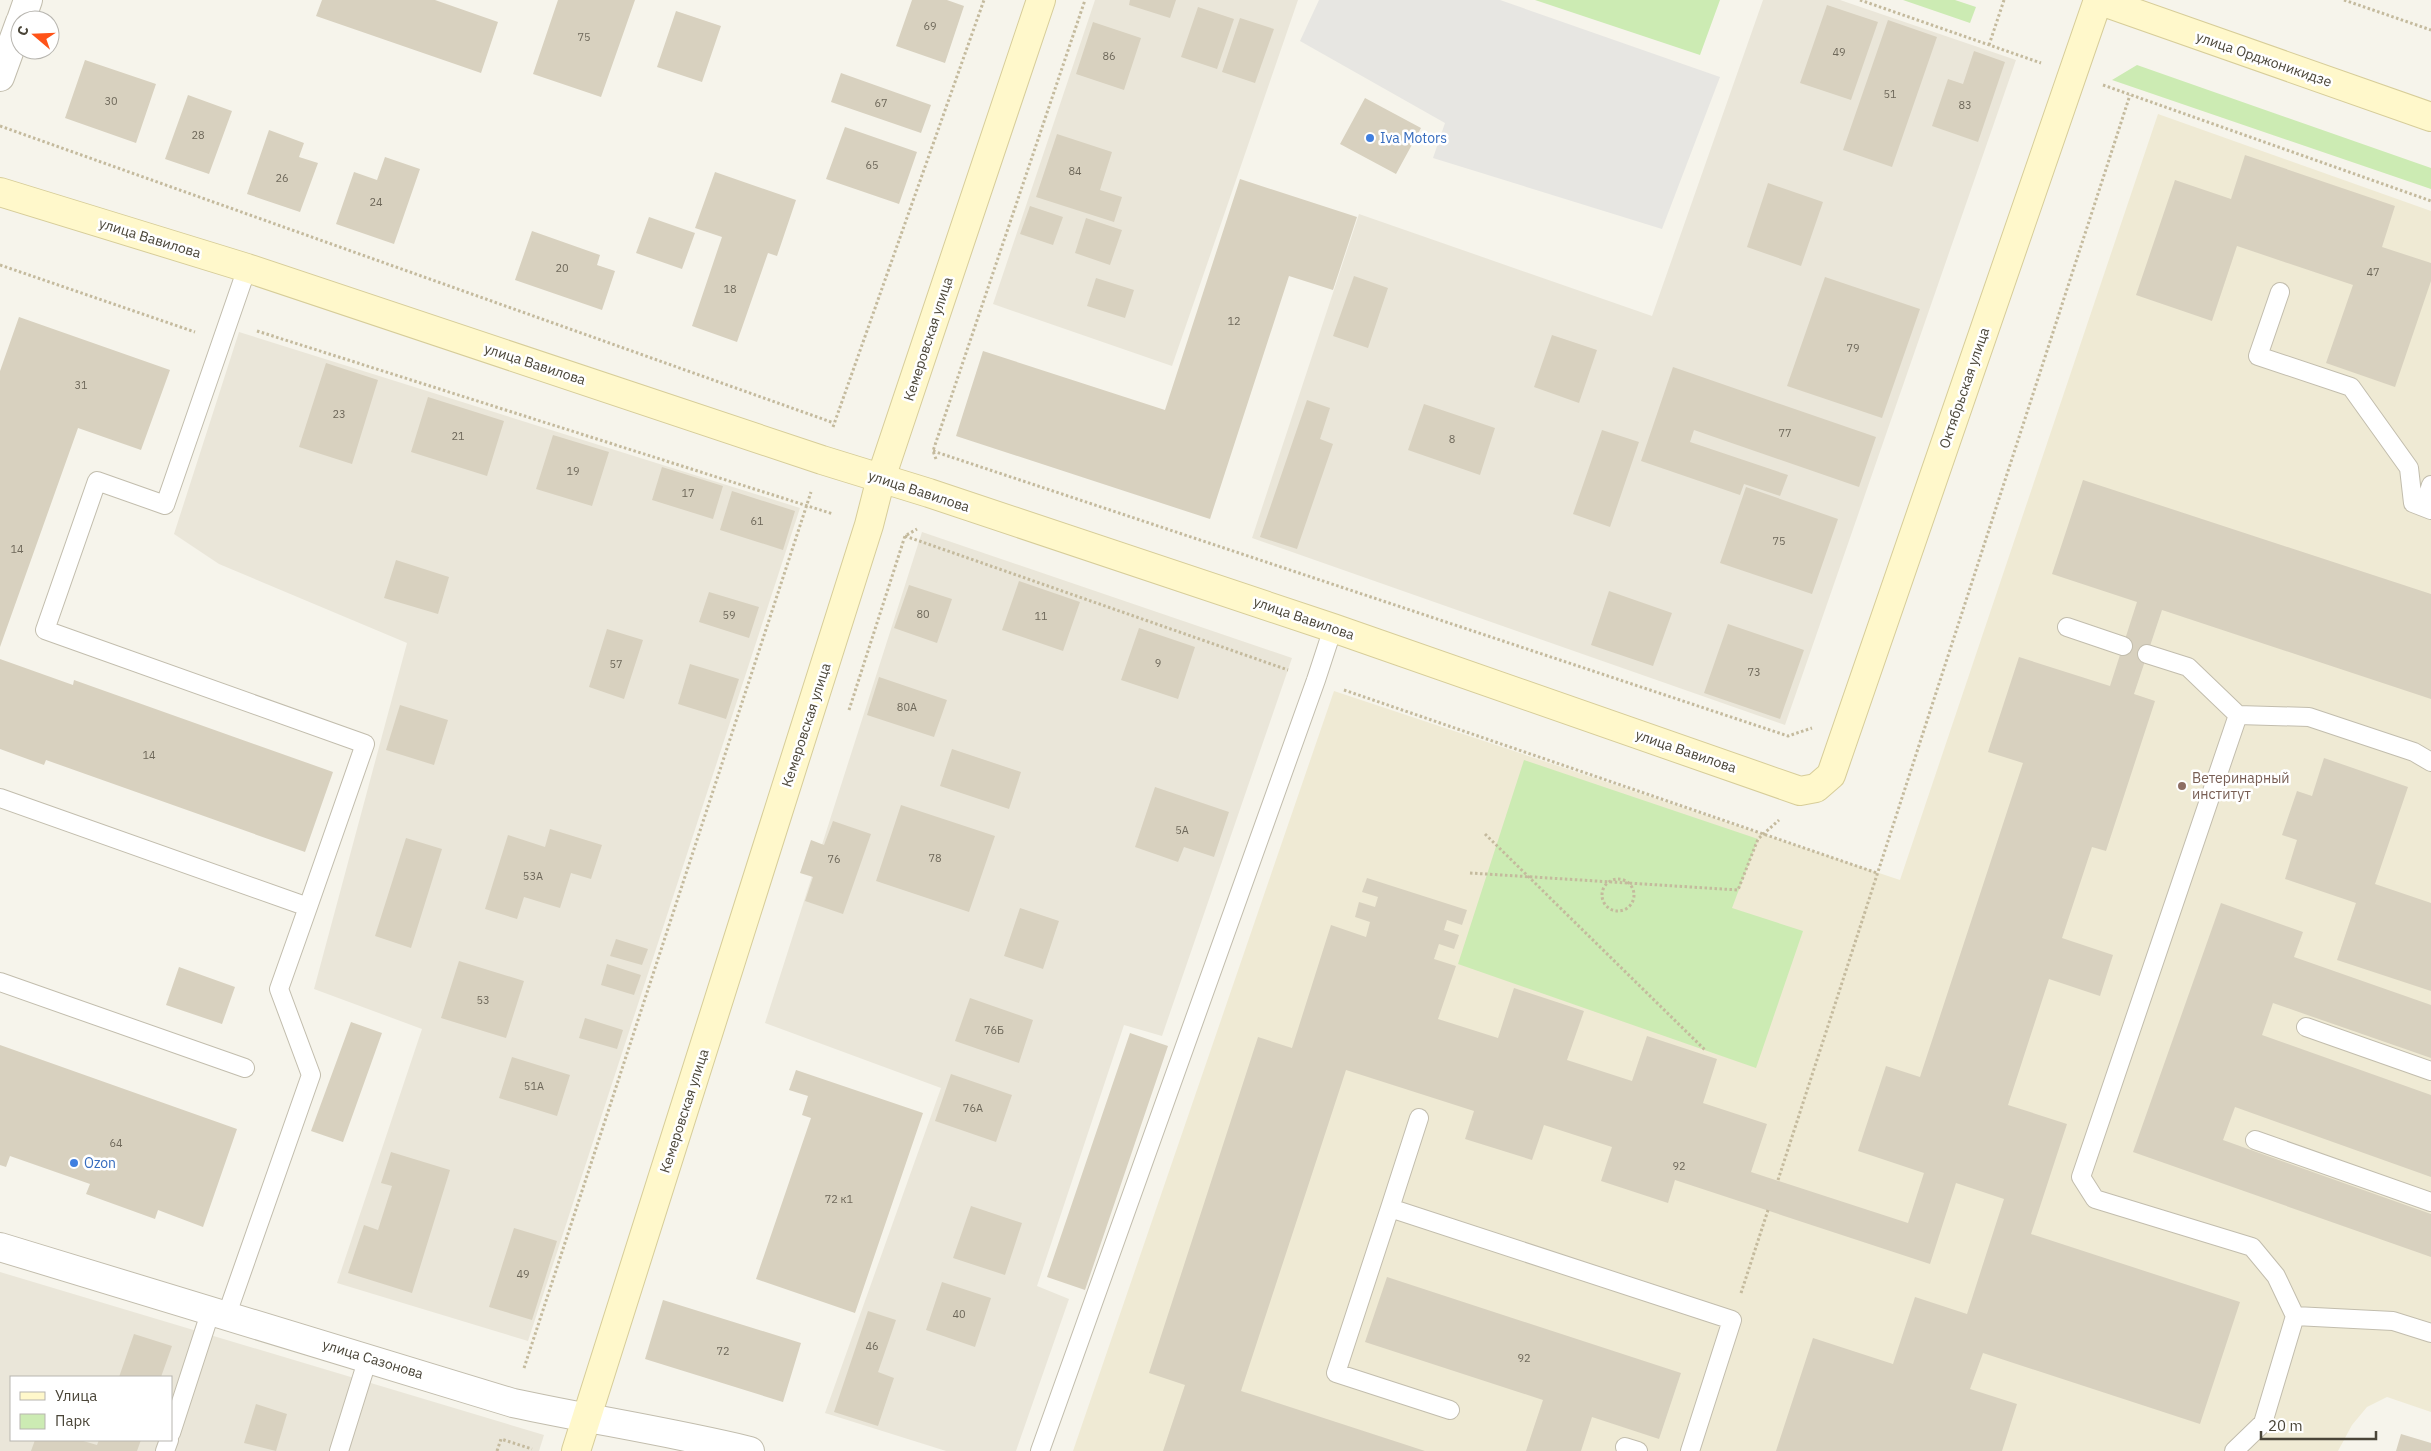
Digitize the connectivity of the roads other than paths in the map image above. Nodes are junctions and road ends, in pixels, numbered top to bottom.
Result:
1 (1041, 0) edge
2 (2098, 0) edge
3 (10, 49) edge
4 (0, 77) edge
5 (2431, 117) edge
6 (0, 192) edge
7 (248, 268) junction
8 (2280, 292) dead end
9 (881, 478) junction
10 (2431, 485) edge
11 (2427, 508) edge
12 (2067, 627) dead end
13 (1333, 628) junction
14 (2123, 646) dead end
15 (2147, 654) dead end
16 (2238, 715) junction
17 (2431, 762) edge
18 (1824, 781) joint
19 (0, 798) edge
20 (308, 907) junction
21 (0, 982) edge
22 (2306, 1027) dead end
23 (245, 1068) dead end
24 (2431, 1071) edge
25 (1420, 1118) dead end
26 (2255, 1140) dead end
27 (2431, 1202) edge
28 (1390, 1208) junction
29 (0, 1247) edge
30 (219, 1312) junction
31 (2295, 1316) junction
32 (2431, 1333) edge
33 (368, 1358) junction
34 (1450, 1410) dead end
35 (586, 1419) junction
36 (172, 1430) edge
37 (339, 1451) edge
38 (576, 1451) edge
39 (750, 1451) edge
40 (1040, 1451) edge
41 (1690, 1451) edge
42 (2234, 1451) edge

1 - 9 street, Кемеровская улица
2 - 5 street, улица Орджоникидзе
2 - 18 street, Октябрьская улица
3 - 4 street
6 - 7 street, улица Вавилова
7 - 9 street, улица Вавилова
7 - 20 lane
8 - 11 lane
9 - 13 street, улица Вавилова
9 - 35 street, Кемеровская улица
10 - 11 lane
12 - 14 lane
13 - 18 street, улица Вавилова
13 - 40 lane
15 - 16 lane
16 - 17 lane
16 - 31 lane
19 - 20 lane
20 - 30 lane
21 - 23 lane
22 - 24 lane
25 - 28 lane
26 - 27 lane
28 - 34 lane
28 - 41 lane
29 - 30 street, улица Сазонова
30 - 33 street, улица Сазонова
30 - 36 lane
31 - 32 lane
31 - 42 lane
33 - 35 street, улица Сазонова
33 - 37 lane
35 - 38 street, Кемеровская улица
35 - 39 street, улица Сазонова

